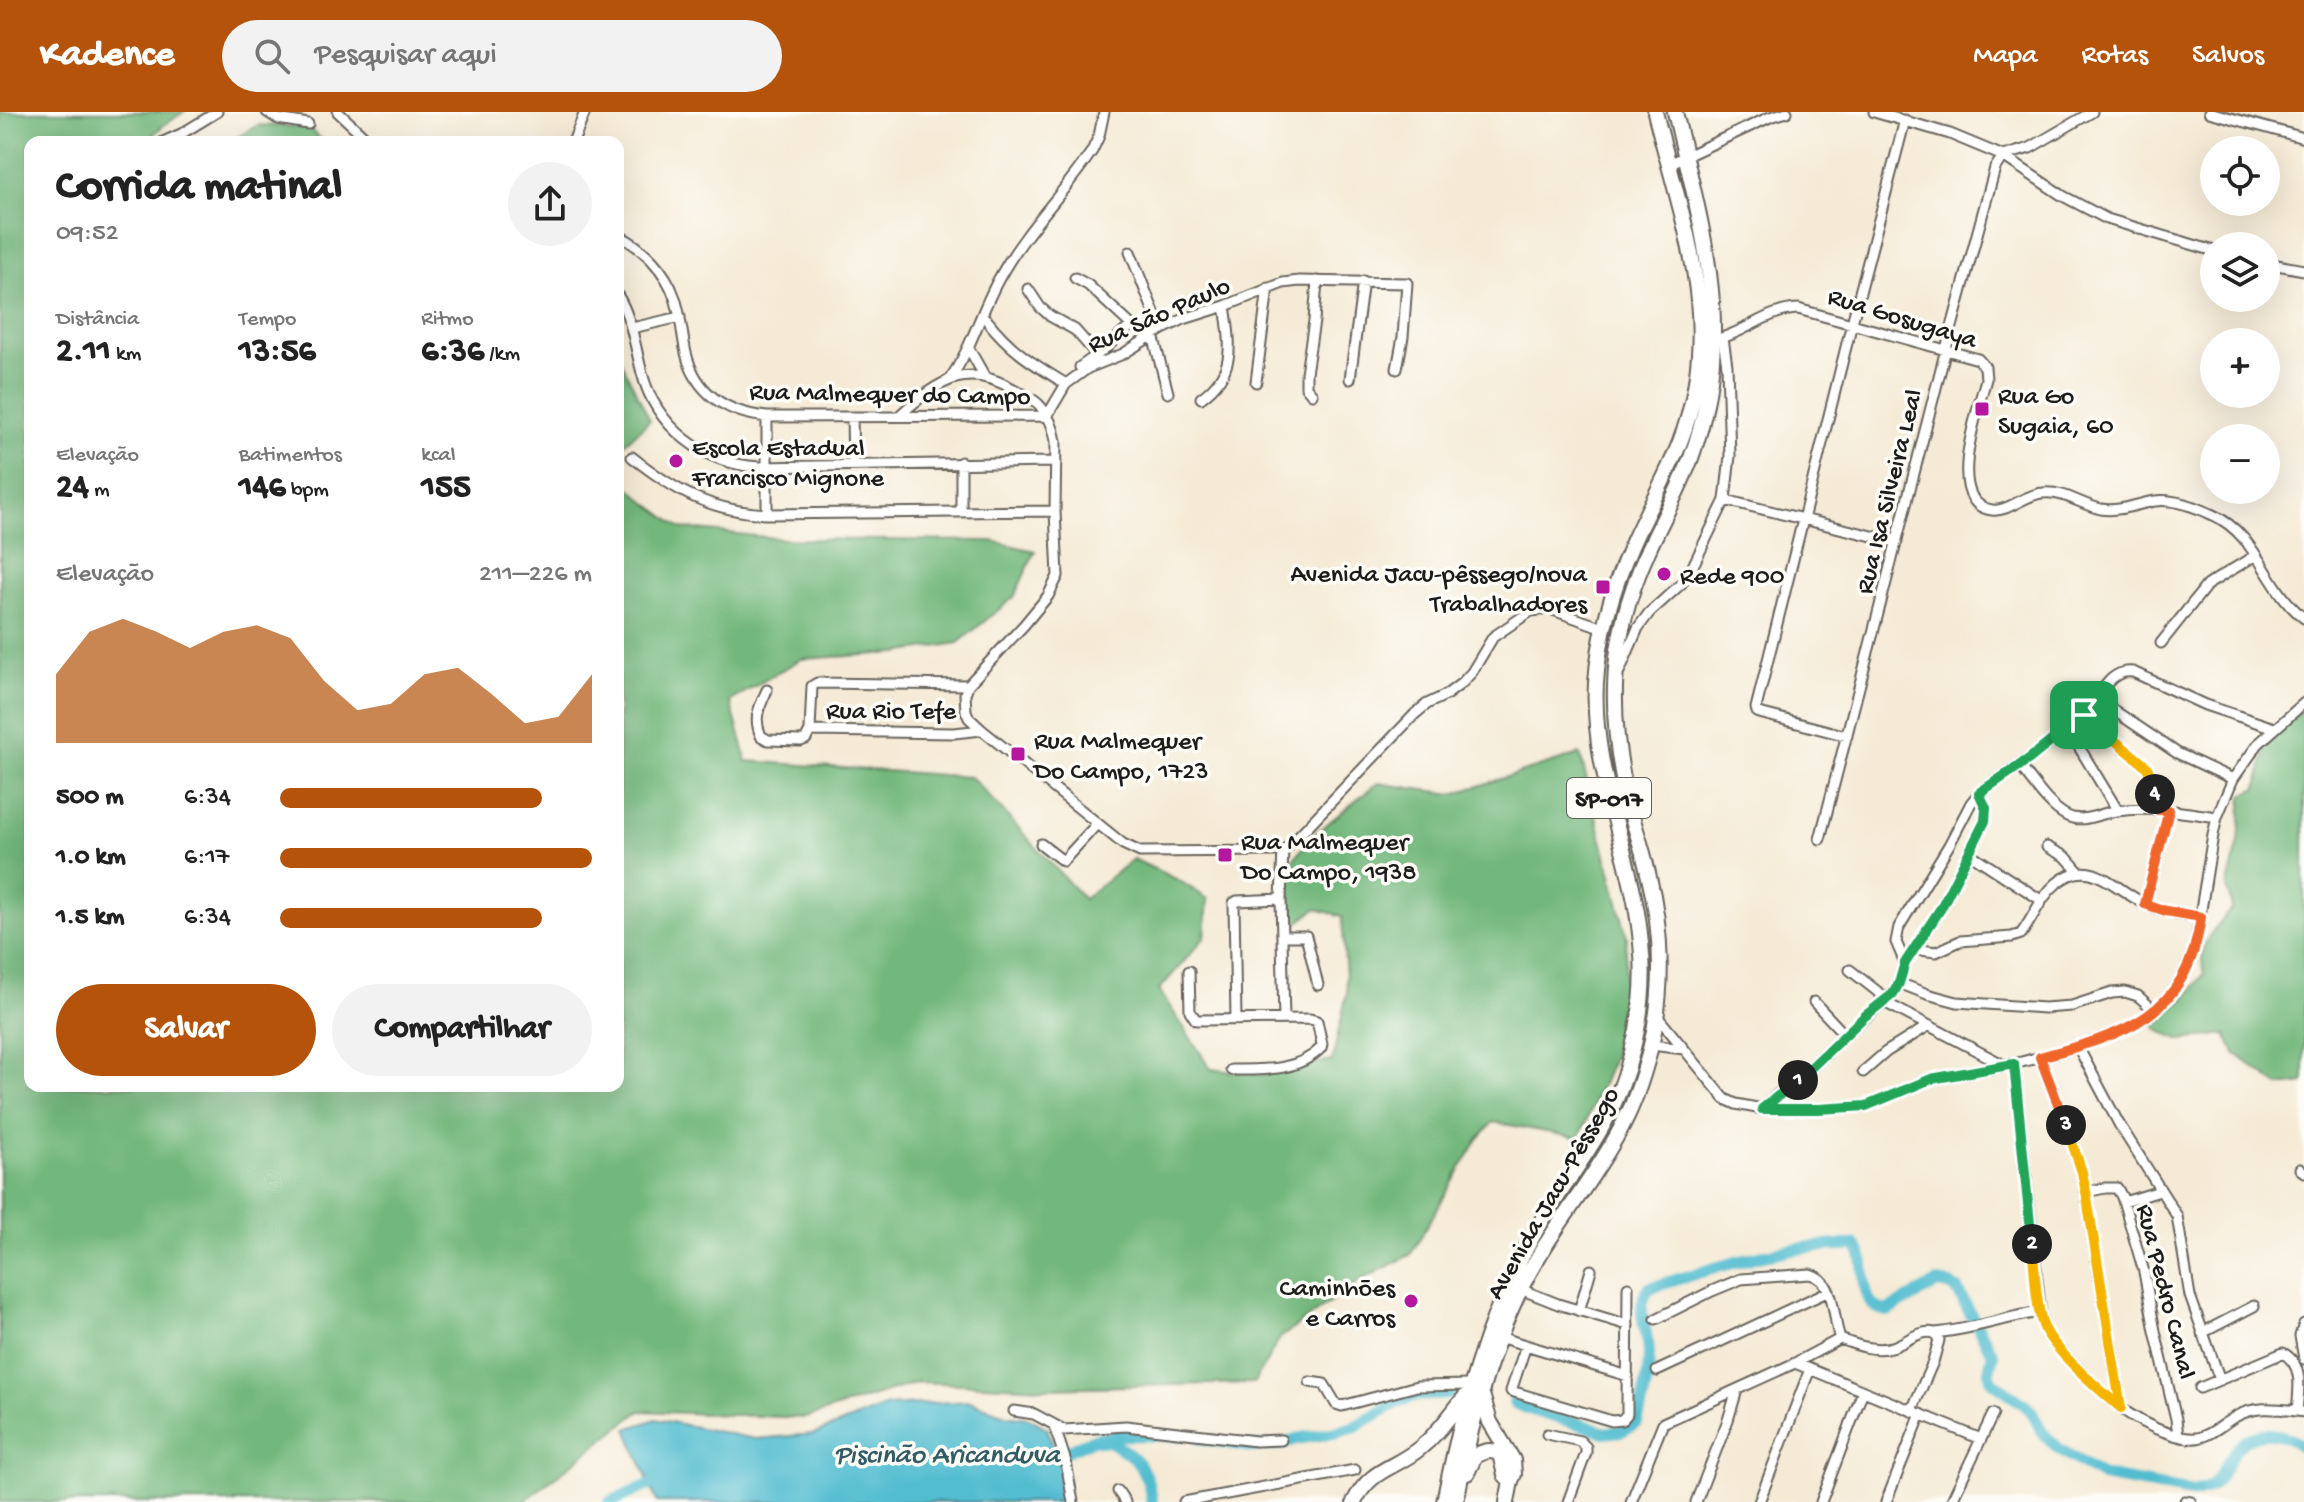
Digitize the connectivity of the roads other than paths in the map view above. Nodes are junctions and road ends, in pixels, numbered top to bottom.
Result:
1 (217, 112) edge
2 (267, 112) edge
3 (338, 112) edge
4 (585, 112) edge
5 (1104, 112) edge
6 (1655, 112) edge
7 (1664, 112) edge
8 (1675, 112) edge
9 (1787, 112) edge
10 (1874, 112) edge
11 (2092, 112) edge
12 (2209, 112) edge
13 (1905, 120) junction
14 (308, 124) dead end
15 (176, 136) edge
16 (364, 136) edge
17 (575, 136) edge
18 (2304, 138) edge
19 (2003, 156) junction
20 (1685, 158) junction
21 (1669, 164) junction
22 (1674, 182) junction
23 (1703, 236) junction
24 (624, 238) edge
25 (2200, 247) edge
26 (1130, 252) dead end
27 (2280, 266) edge
28 (2304, 270) edge
29 (1075, 278) dead end
30 (1317, 281) junction
31 (1363, 281) junction
32 (1268, 288) junction
33 (1028, 289) dead end
34 (1225, 306) junction
35 (624, 310) edge
36 (680, 317) junction
37 (986, 319) dead end
38 (1852, 323) junction
39 (632, 328) junction
40 (1157, 333) junction
41 (1719, 339) junction
42 (968, 347) junction
43 (1946, 349) junction
44 (1097, 355) junction
45 (1397, 369) dead end
46 (1078, 374) junction
47 (985, 377) junction
48 (1350, 379) dead end
49 (949, 381) junction
50 (1256, 382) dead end
51 (1066, 384) junction
52 (1168, 393) dead end
53 (1312, 394) dead end
54 (1201, 398) dead end
55 (1038, 403) junction
56 (1031, 415) junction
57 (899, 416) junction
58 (1047, 416) junction
59 (767, 417) junction
60 (852, 417) junction
61 (632, 457) dead end
62 (961, 462) junction
63 (1056, 462) junction
64 (853, 465) junction
65 (768, 466) junction
66 (1725, 500) junction
67 (961, 511) junction
68 (1055, 511) junction
69 (767, 514) junction
70 (1802, 518) junction
71 (1897, 542) junction
72 (2256, 555) junction
73 (2304, 618) edge
74 (1603, 628) junction
75 (2161, 643) dead end
76 (968, 685) junction
77 (1615, 685) junction
78 (767, 690) dead end
79 (2097, 699) junction
80 (2304, 703) edge
81 (2084, 715) junction
82 (2274, 728) junction
83 (2068, 729) junction
84 (982, 730) junction
85 (810, 731) junction
86 (1847, 736) junction
87 (2020, 766) junction
88 (2233, 779) junction
89 (1979, 793) junction
90 (2158, 810) junction
91 (2169, 810) junction
92 (2118, 811) junction
93 (2217, 817) junction
94 (1097, 824) junction
95 (1820, 839) dead end
96 (1041, 844) dead end
97 (2047, 847) dead end
98 (1283, 850) junction
99 (1969, 853) junction
100 (2078, 871) junction
101 (1281, 899) junction
102 (2041, 900) junction
103 (2145, 904) junction
104 (2201, 917) junction
105 (1282, 936) junction
106 (1913, 949) junction
107 (1905, 963) junction
108 (1850, 970) dead end
109 (1189, 971) dead end
110 (1899, 983) junction
111 (1318, 985) dead end
112 (1885, 1000) junction
113 (1814, 1002) dead end
114 (2155, 1011) junction
115 (1657, 1016) junction
116 (1284, 1019) junction
117 (1236, 1020) junction
118 (1928, 1026) junction
119 (1845, 1035) junction
120 (1651, 1045) junction
121 (2078, 1047) junction
122 (1684, 1049) junction
123 (2040, 1057) junction
124 (2010, 1065) junction
125 (1231, 1070) dead end
126 (1863, 1072) dead end
127 (1762, 1109) junction
128 (2160, 1191) junction
129 (2086, 1192) junction
130 (2124, 1202) junction
131 (1591, 1270) dead end
132 (1628, 1287) dead end
133 (1520, 1289) junction
134 (1829, 1291) junction
135 (2254, 1306) dead end
136 (1579, 1311) junction
137 (2040, 1312) junction
138 (1656, 1319) dead end
139 (2304, 1324) edge
140 (1628, 1325) junction
141 (1935, 1333) junction
142 (2202, 1333) junction
143 (1499, 1337) junction
144 (1840, 1339) junction
145 (1526, 1345) junction
146 (2304, 1359) edge
147 (1795, 1363) junction
148 (1810, 1369) junction
149 (1657, 1371) dead end
150 (2304, 1375) edge
151 (1628, 1376) junction
152 (2220, 1380) junction
153 (1310, 1382) dead end
154 (2200, 1388) dead end
155 (2300, 1388) junction
156 (1473, 1390) junction
157 (1737, 1390) junction
158 (1863, 1391) junction
159 (2121, 1408) junction
160 (1014, 1411) dead end
161 (1917, 1412) junction
162 (2300, 1412) edge
163 (1993, 1414) dead end
164 (1054, 1425) junction
165 (1547, 1434) dead end
166 (2178, 1436) junction
167 (1981, 1439) junction
168 (1281, 1440) dead end
169 (1355, 1470) dead end
170 (1511, 1481) junction
171 (1459, 1486) junction
172 (1118, 1491) dead end
173 (1073, 1502) edge
174 (1125, 1502) edge
175 (1184, 1502) edge
176 (1354, 1502) edge
177 (1444, 1502) edge
178 (1456, 1502) edge
179 (1507, 1502) edge
180 (1568, 1502) edge
181 (1631, 1502) edge
182 (1696, 1502) edge
183 (1759, 1502) edge
184 (1821, 1502) edge
185 (1886, 1502) edge
186 (1951, 1502) edge

1 - 15 street
2 - 14 street
3 - 16 street
4 - 17 street
5 - 42 street
6 - 21 highway, Avenida Jacu-Pêssego / SP-017
7 - 20 highway
8 - 20 highway, Avenida Jacu-Pêssego / SP-017
9 - 20 street
10 - 13 street
11 - 19 street
12 - 18 street
13 - 19 street
13 - 38 street
19 - 25 street
19 - 43 street, Rua Isa Silveira Leal
20 - 21 street
20 - 23 highway, Avenida Jacu-Pêssego / SP-017
21 - 22 highway, Avenida Jacu-Pêssego / SP-017
22 - 23 highway
22 - 74 highway, Avenida Jacu-Pêssego / SP-017
23 - 41 highway, Avenida Jacu-Pêssego / SP-017
24 - 36 street, Rua Malmequer do Campo
26 - 40 street
27 - 28 street
29 - 44 street
30 - 31 street, Rua São Paulo
30 - 32 street, Rua São Paulo
30 - 53 street
31 - 45 street, Rua São Paulo
31 - 48 street
32 - 34 street, Rua São Paulo
32 - 50 street
33 - 44 street
34 - 40 street, Rua São Paulo
34 - 54 street
35 - 39 street
36 - 39 street
36 - 59 street, Rua Malmequer do Campo
37 - 51 street
38 - 41 street, Rua Gosugaya
38 - 43 street, Rua Gosugaya
38 - 70 street
39 - 65 street
40 - 46 street, Rua São Paulo
40 - 52 street
41 - 66 street
41 - 77 highway, Avenida Jacu-Pêssego / SP-017
42 - 47 street
42 - 49 street
43 - 71 street, Rua Isa Silveira Leal
43 - 72 street, Rua Gosugaya
44 - 46 street
46 - 51 street, Rua São Paulo
47 - 49 street
47 - 55 street
49 - 57 street
51 - 58 street, Rua São Paulo
55 - 56 street
55 - 58 street
56 - 57 street, Rua Malmequer do Campo
56 - 58 street, Rua Malmequer do Campo
57 - 60 street, Rua Malmequer do Campo
58 - 63 street, Rua Malmequer do Campo
59 - 60 street, Rua Malmequer do Campo
59 - 65 street
60 - 64 street
61 - 69 street
62 - 63 street
62 - 64 street
62 - 67 street
63 - 68 street, Rua Malmequer do Campo
64 - 65 street
65 - 69 street
66 - 70 street
66 - 77 street
67 - 68 street
67 - 69 street
68 - 76 street, Rua Malmequer do Campo
70 - 71 street
70 - 86 street
71 - 86 street, Rua Isa Silveira Leal
72 - 73 street, Rua Gosugaya
72 - 75 street
74 - 98 street
74 - 156 highway, Avenida Jacu-Pêssego / SP-017
76 - 84 street
76 - 85 street, Rua Rio Tefe
77 - 115 highway, Avenida Jacu-Pêssego / SP-017
78 - 85 street
79 - 81 street
79 - 82 street
79 - 88 street
80 - 82 street
81 - 83 street
81 - 90 street
82 - 88 street
83 - 87 street
83 - 92 street
84 - 85 street, Rua Rio Tefe
84 - 94 street
86 - 95 street, Rua Isa Silveira Leal
87 - 89 street
87 - 92 street
88 - 93 street
89 - 99 street
89 - 107 street
90 - 91 street
90 - 92 street
91 - 93 street
91 - 103 street
93 - 104 street
94 - 96 street
94 - 98 street
97 - 100 street
98 - 101 street
99 - 102 street
99 - 106 street
100 - 102 street
100 - 103 street
101 - 105 street
101 - 117 street
102 - 106 street
103 - 104 street
104 - 114 street
105 - 111 street
105 - 116 street
106 - 107 street
107 - 110 street
108 - 112 street
109 - 117 street
110 - 112 street
110 - 114 street
112 - 118 street
112 - 119 street
113 - 119 street
114 - 121 street
115 - 120 highway, Avenida Jacu-Pêssego / SP-017
115 - 122 street
116 - 117 street
116 - 125 street
118 - 124 street
118 - 126 street
119 - 127 street
120 - 122 street
120 - 133 highway, Avenida Jacu-Pêssego / SP-017
121 - 123 street
121 - 128 street
122 - 127 street
123 - 124 street
123 - 129 street
124 - 127 street
124 - 137 street
128 - 130 street
128 - 142 street
129 - 130 street, Rua Pedro Canal
129 - 159 street
130 - 166 street, Rua Pedro Canal
131 - 136 street
132 - 140 street
133 - 136 street
133 - 143 highway, Avenida Jacu-Pêssego / SP-017
134 - 138 street
134 - 144 street
134 - 149 street
135 - 142 street
136 - 140 street
137 - 141 street
137 - 159 street
139 - 146 street
140 - 151 street
141 - 144 street
141 - 161 street
142 - 152 street
143 - 145 street
143 - 156 highway, Avenida Jacu-Pêssego / SP-017
144 - 147 street
145 - 151 street
145 - 151 street
147 - 148 street
147 - 157 street
148 - 158 street
148 - 183 street
150 - 155 street
152 - 154 street
152 - 155 street
153 - 156 street
155 - 162 street
156 - 170 highway
156 - 171 highway, Avenida Jacu-Pêssego / SP-017
156 - 176 highway
156 - 177 highway, Avenida Jacu-Pêssego / SP-017
157 - 181 street
157 - 182 street
158 - 161 street
158 - 184 street
159 - 166 street
160 - 164 street
161 - 167 street
161 - 185 street
162 - 166 street
163 - 167 street
164 - 168 street
164 - 173 street
165 - 180 street
167 - 186 street
169 - 175 street
170 - 171 highway
170 - 179 highway
171 - 178 highway, Avenida Jacu-Pêssego / SP-017
172 - 174 street

